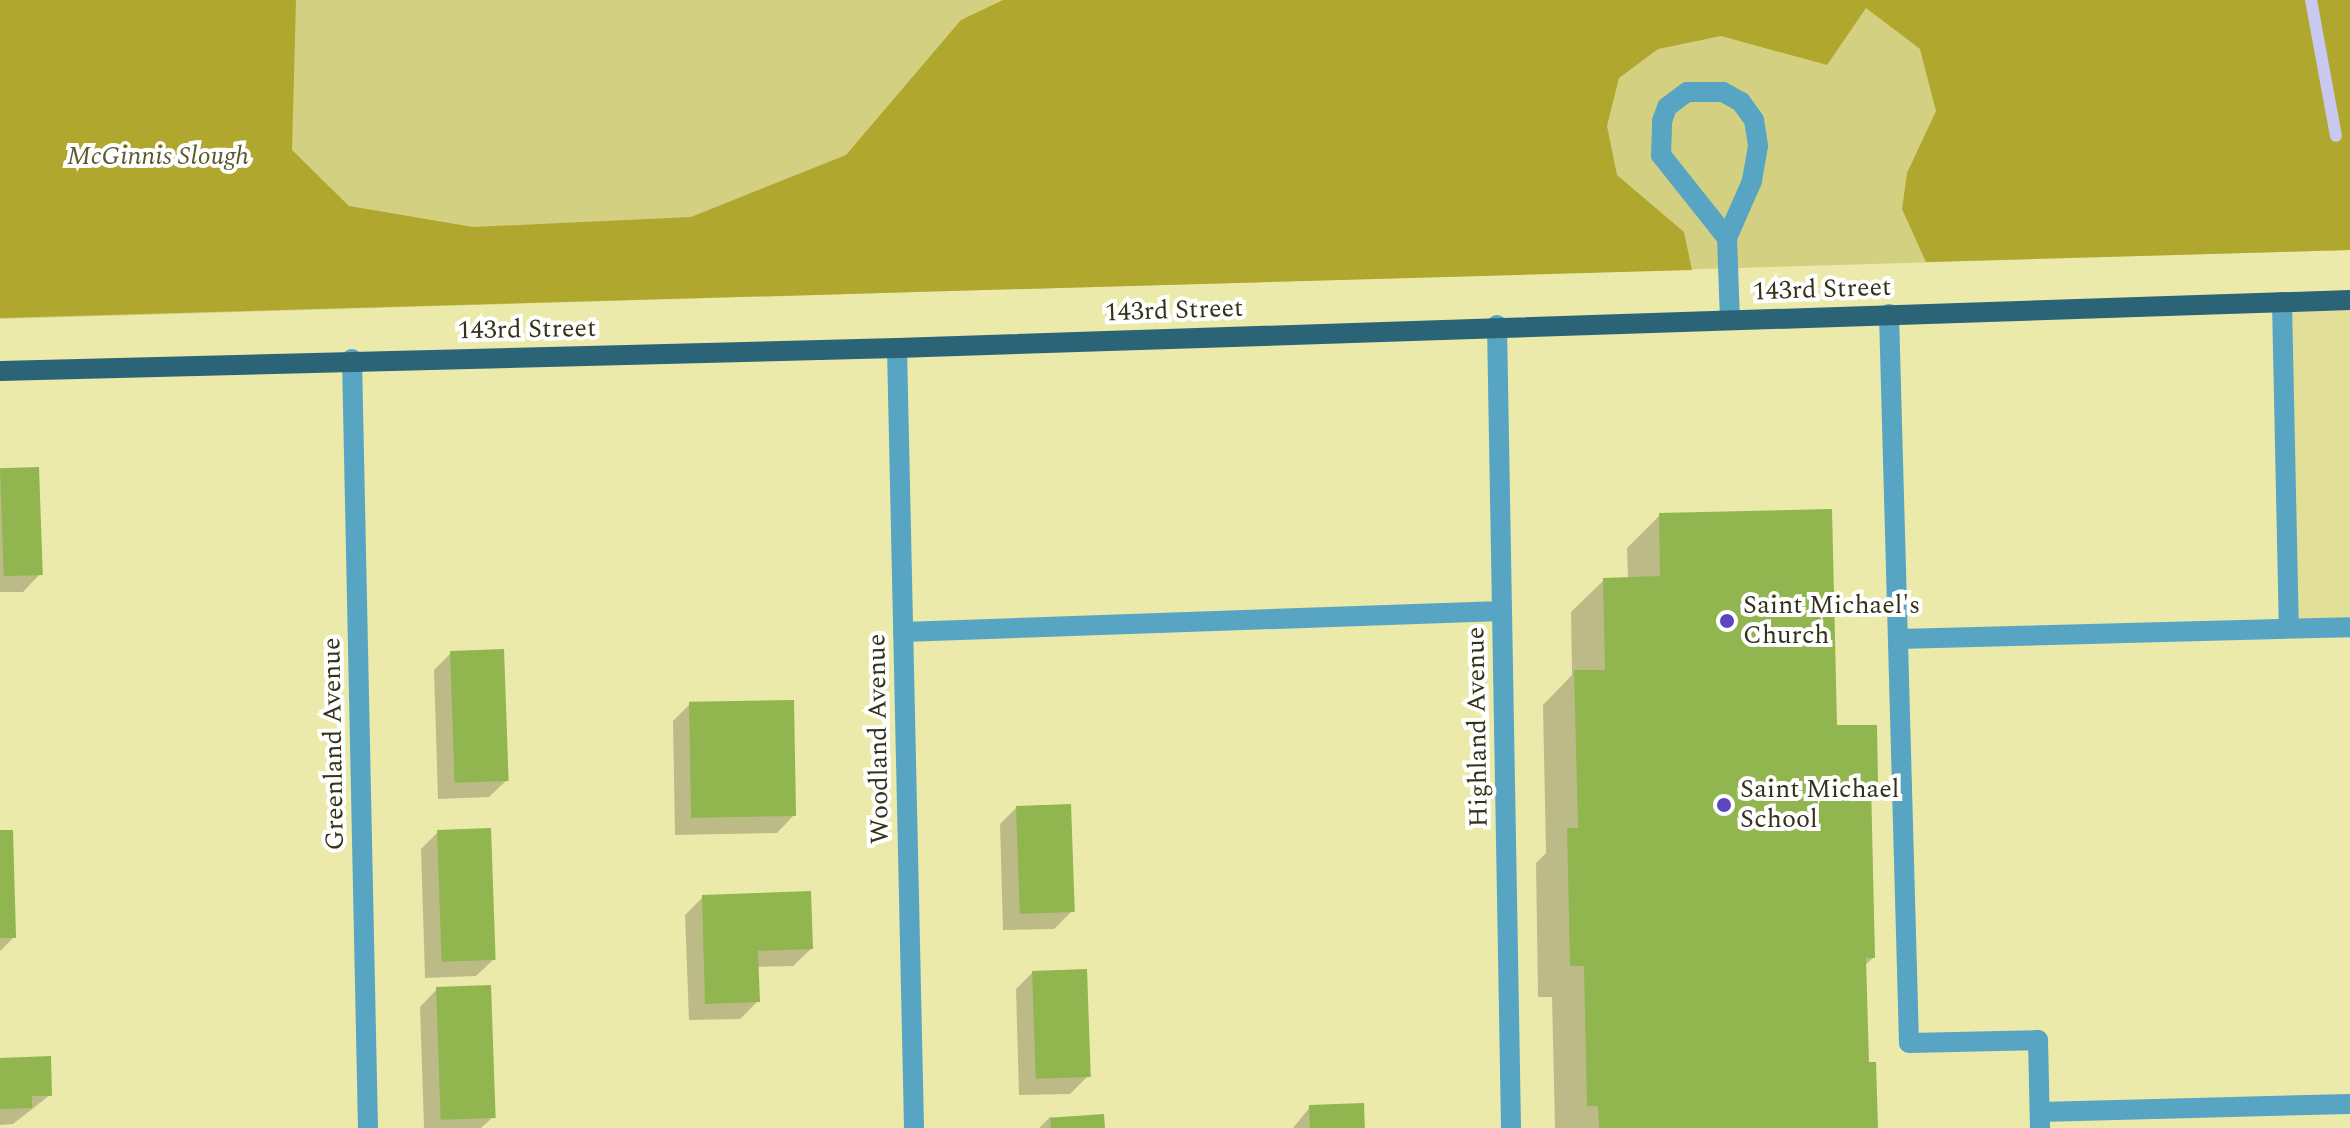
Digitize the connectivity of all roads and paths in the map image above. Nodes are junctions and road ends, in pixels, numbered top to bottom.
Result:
1 (1727, 238) junction
2 (2350, 300) edge
3 (2282, 302) junction
4 (1889, 314) junction
5 (1730, 319) junction
6 (1497, 325) junction
7 (897, 348) junction
8 (352, 359) junction
9 (0, 371) edge
10 (1502, 611) junction
11 (2350, 627) edge
12 (2289, 628) junction
13 (903, 632) junction
14 (1898, 639) junction
15 (2350, 1104) edge
16 (2040, 1120) edge
17 (368, 1128) edge
18 (914, 1128) edge
19 (1511, 1128) edge

1 - 1 street
1 - 5 street
2 - 3 main road, 143rd Street
3 - 4 main road, 143rd Street
3 - 12 street
4 - 5 main road, 143rd Street
4 - 14 street
5 - 6 main road, 143rd Street
6 - 7 main road, 143rd Street
6 - 10 street, Highland Avenue
7 - 8 main road, 143rd Street
7 - 13 street, Woodland Avenue
8 - 9 main road, 143rd Street
8 - 17 street, Greenland Avenue
10 - 13 street
10 - 19 street, Highland Avenue
11 - 12 street
12 - 14 street
13 - 18 street, Woodland Avenue
14 - 16 street
15 - 16 street

